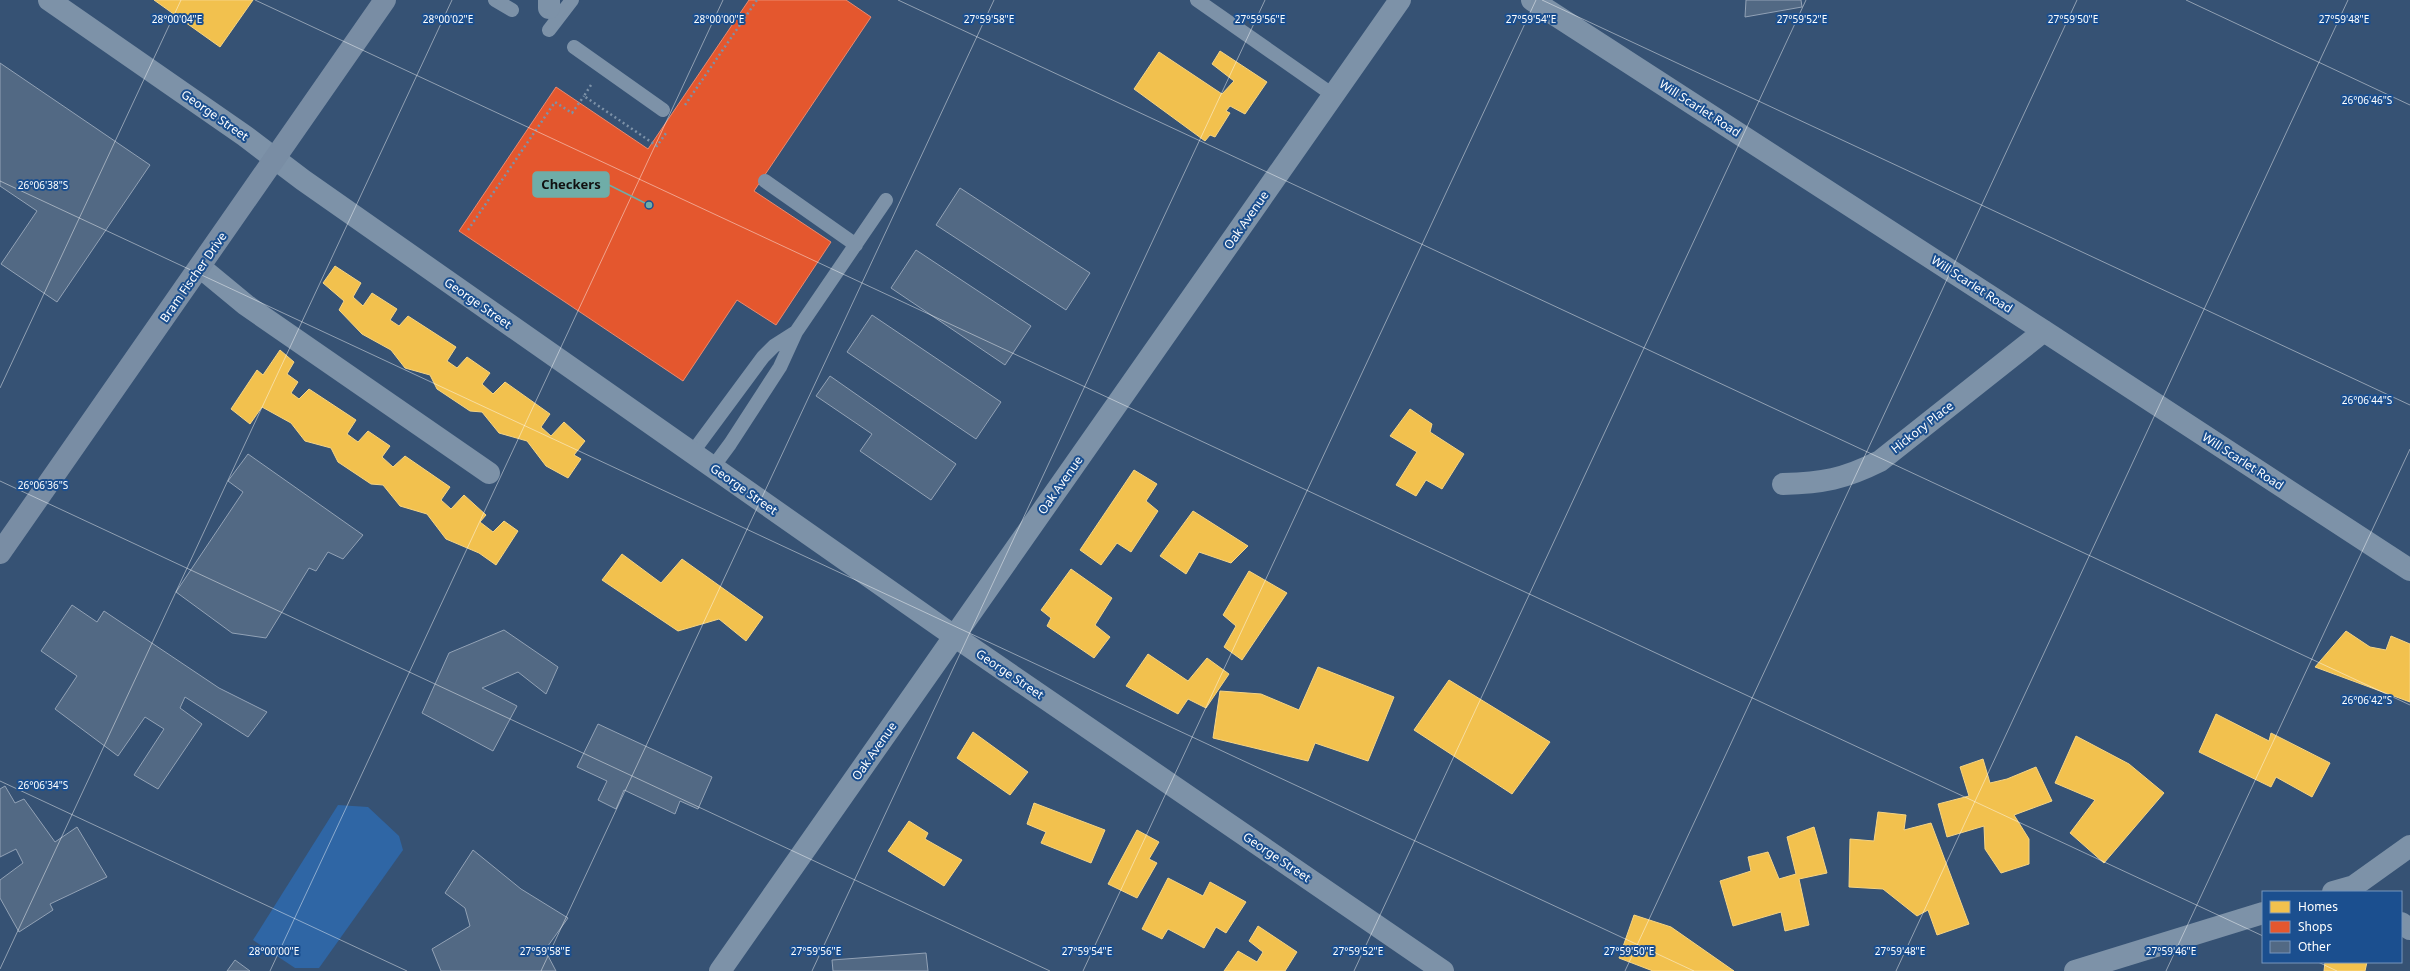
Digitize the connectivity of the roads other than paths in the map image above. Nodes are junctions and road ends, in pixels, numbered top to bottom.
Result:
1 (49, 0) edge
2 (385, 0) edge
3 (495, 0) edge
4 (572, 0) edge
5 (1197, 0) edge
6 (1400, 0) edge
7 (1532, 0) edge
8 (512, 3) edge
9 (549, 30) dead end
10 (574, 47) dead end
11 (1333, 95) junction
12 (663, 110) dead end
13 (273, 158) junction
14 (765, 181) dead end
15 (886, 200) dead end
16 (856, 245) junction
17 (200, 267) junction
18 (2044, 330) junction
19 (796, 332) junction
20 (692, 453) junction
21 (713, 467) junction
22 (489, 473) dead end
23 (1783, 484) dead end
24 (0, 553) edge
25 (2410, 570) edge
26 (954, 636) junction
27 (2410, 846) edge
28 (2349, 890) edge
29 (2262, 913) edge
30 (720, 971) edge
31 (1443, 971) edge
32 (2075, 971) edge

1 - 13 street, George Street
2 - 13 main road, Bram Fischer Drive
3 - 8 lane
4 - 9 lane
5 - 11 lane
6 - 11 street, Oak Avenue
7 - 18 street, Will Scarlet Road
10 - 12 lane
11 - 26 street, Oak Avenue
13 - 17 main road, Bram Fischer Drive
13 - 20 street, George Street
14 - 16 lane
15 - 16 lane
16 - 19 lane
17 - 22 street
17 - 24 main road, Bram Fischer Drive
18 - 23 street, Hickory Place
18 - 25 street, Will Scarlet Road
19 - 20 lane
19 - 21 lane
20 - 21 street, George Street
21 - 26 street, George Street
26 - 30 street, Oak Avenue
26 - 31 street, George Street
27 - 28 street
29 - 32 street

